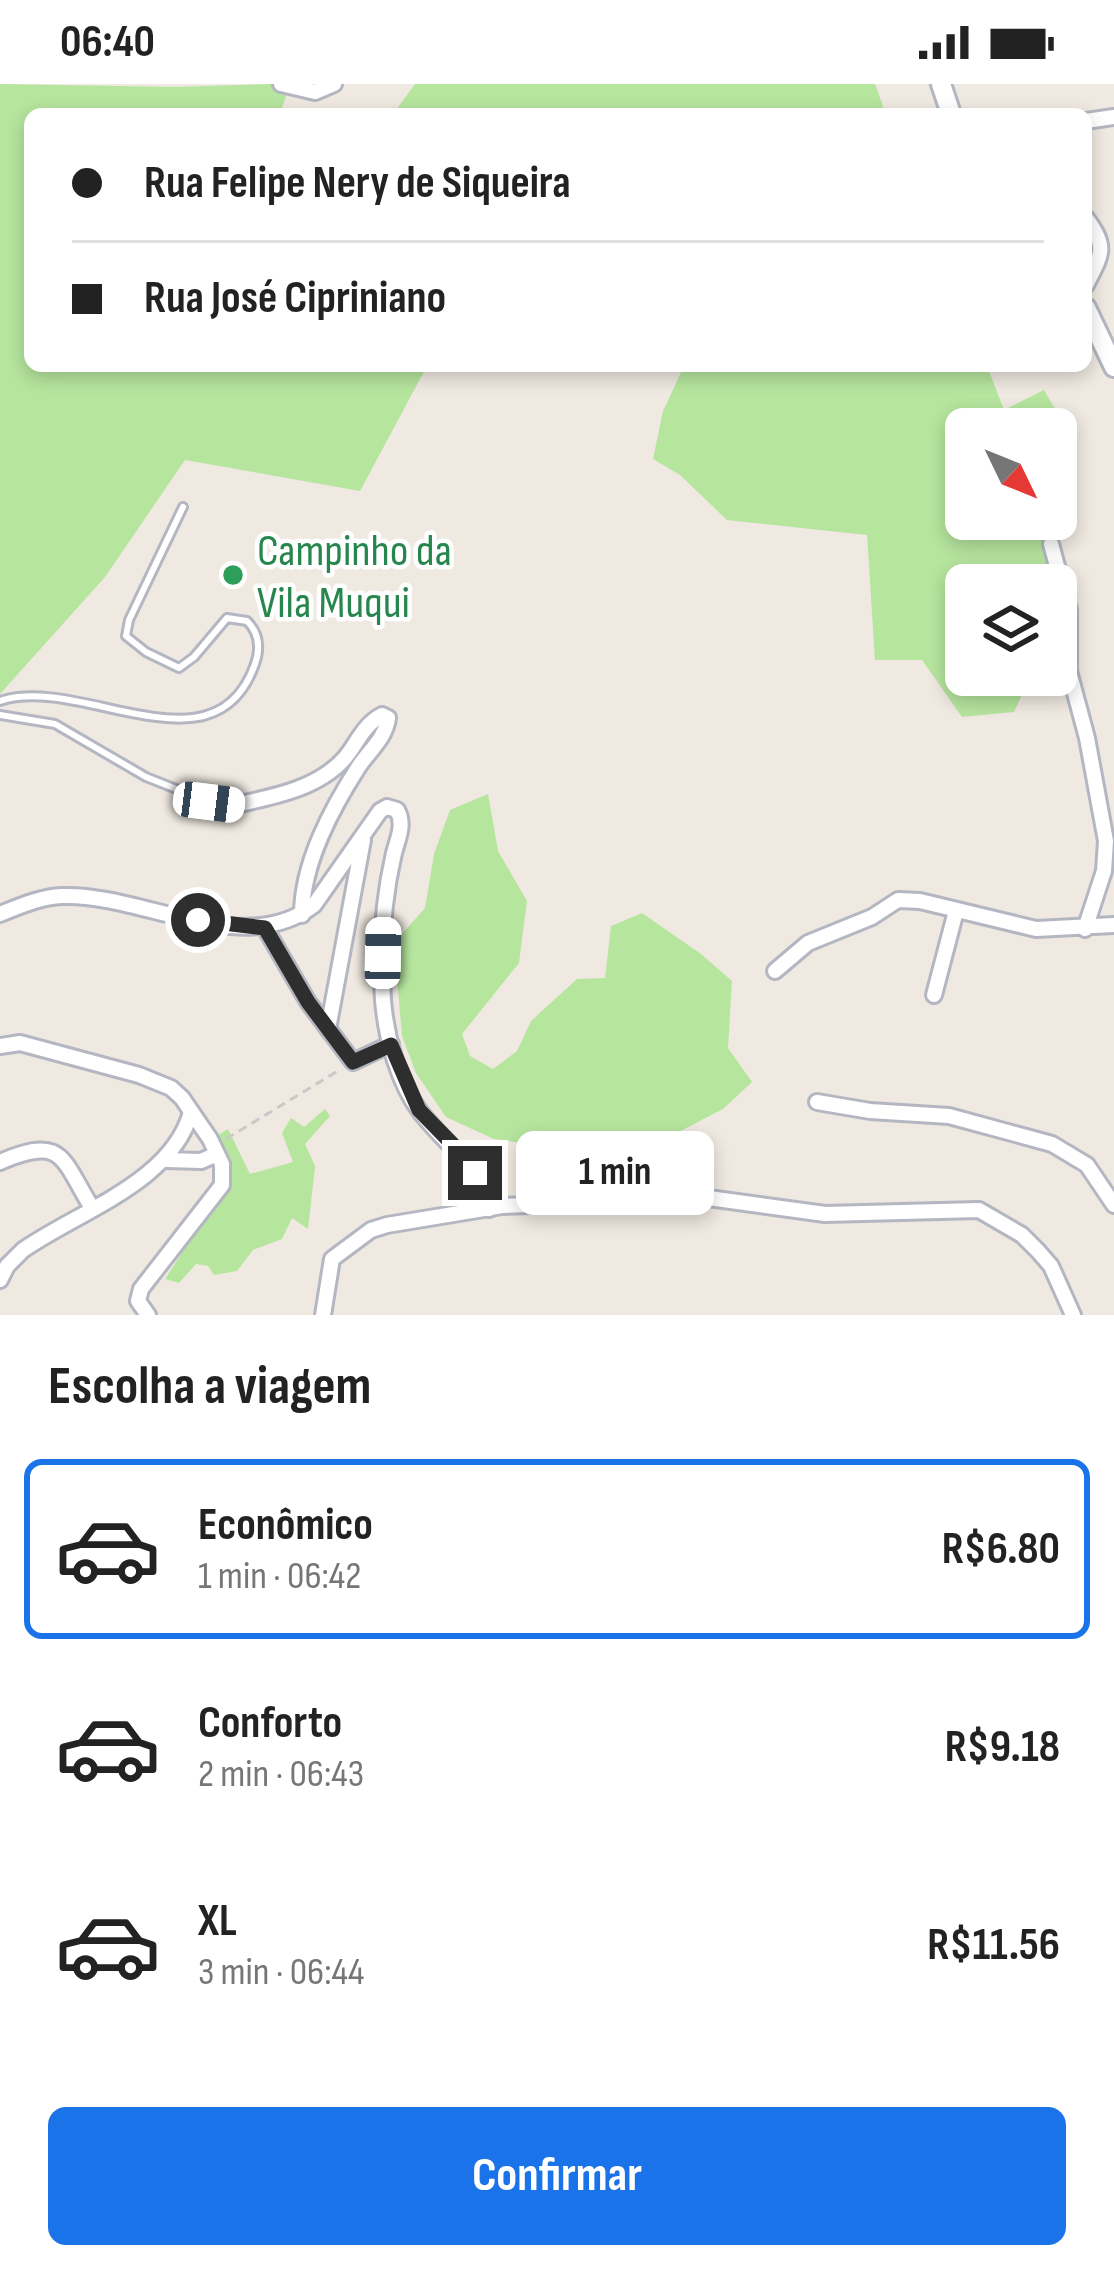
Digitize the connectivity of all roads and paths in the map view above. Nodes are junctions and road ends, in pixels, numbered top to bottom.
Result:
1 (281, 84) edge
2 (334, 84) edge
3 (1092, 226) edge
4 (1092, 272) edge
5 (1092, 321) edge
6 (1114, 368) edge
7 (183, 507) dead end
8 (1051, 544) dead end
9 (0, 701) edge
10 (0, 715) edge
11 (235, 805) joint
12 (364, 836) junction
13 (956, 911) junction
14 (0, 914) edge
15 (302, 915) junction
16 (1114, 925) edge
17 (265, 928) junction
18 (1085, 929) junction
19 (775, 971) dead end
20 (934, 995) dead end
21 (328, 1029) junction
22 (391, 1045) junction
23 (0, 1046) edge
24 (353, 1062) junction
25 (817, 1102) dead end
26 (191, 1112) junction
27 (217, 1154) junction
28 (167, 1160) junction
29 (0, 1162) edge
30 (1114, 1205) edge
31 (92, 1208) junction
32 (489, 1209) junction
33 (0, 1280) edge
34 (148, 1315) edge
35 (323, 1315) edge
36 (1073, 1315) edge

1 - 2 street
3 - 4 street
5 - 6 main road
7 - 9 lane
8 - 18 street
10 - 11 lane
11 - 15 street
12 - 15 street
12 - 21 street
12 - 22 street
13 - 18 street
13 - 19 street
13 - 20 street
14 - 17 street
15 - 17 street
16 - 18 street
17 - 21 street
21 - 24 street
22 - 24 street
22 - 32 street
23 - 26 street
24 - 27 path
25 - 30 street
26 - 27 street
26 - 28 street
27 - 28 street
27 - 34 street
28 - 31 street
29 - 31 street
31 - 33 street
32 - 35 street
32 - 36 street

